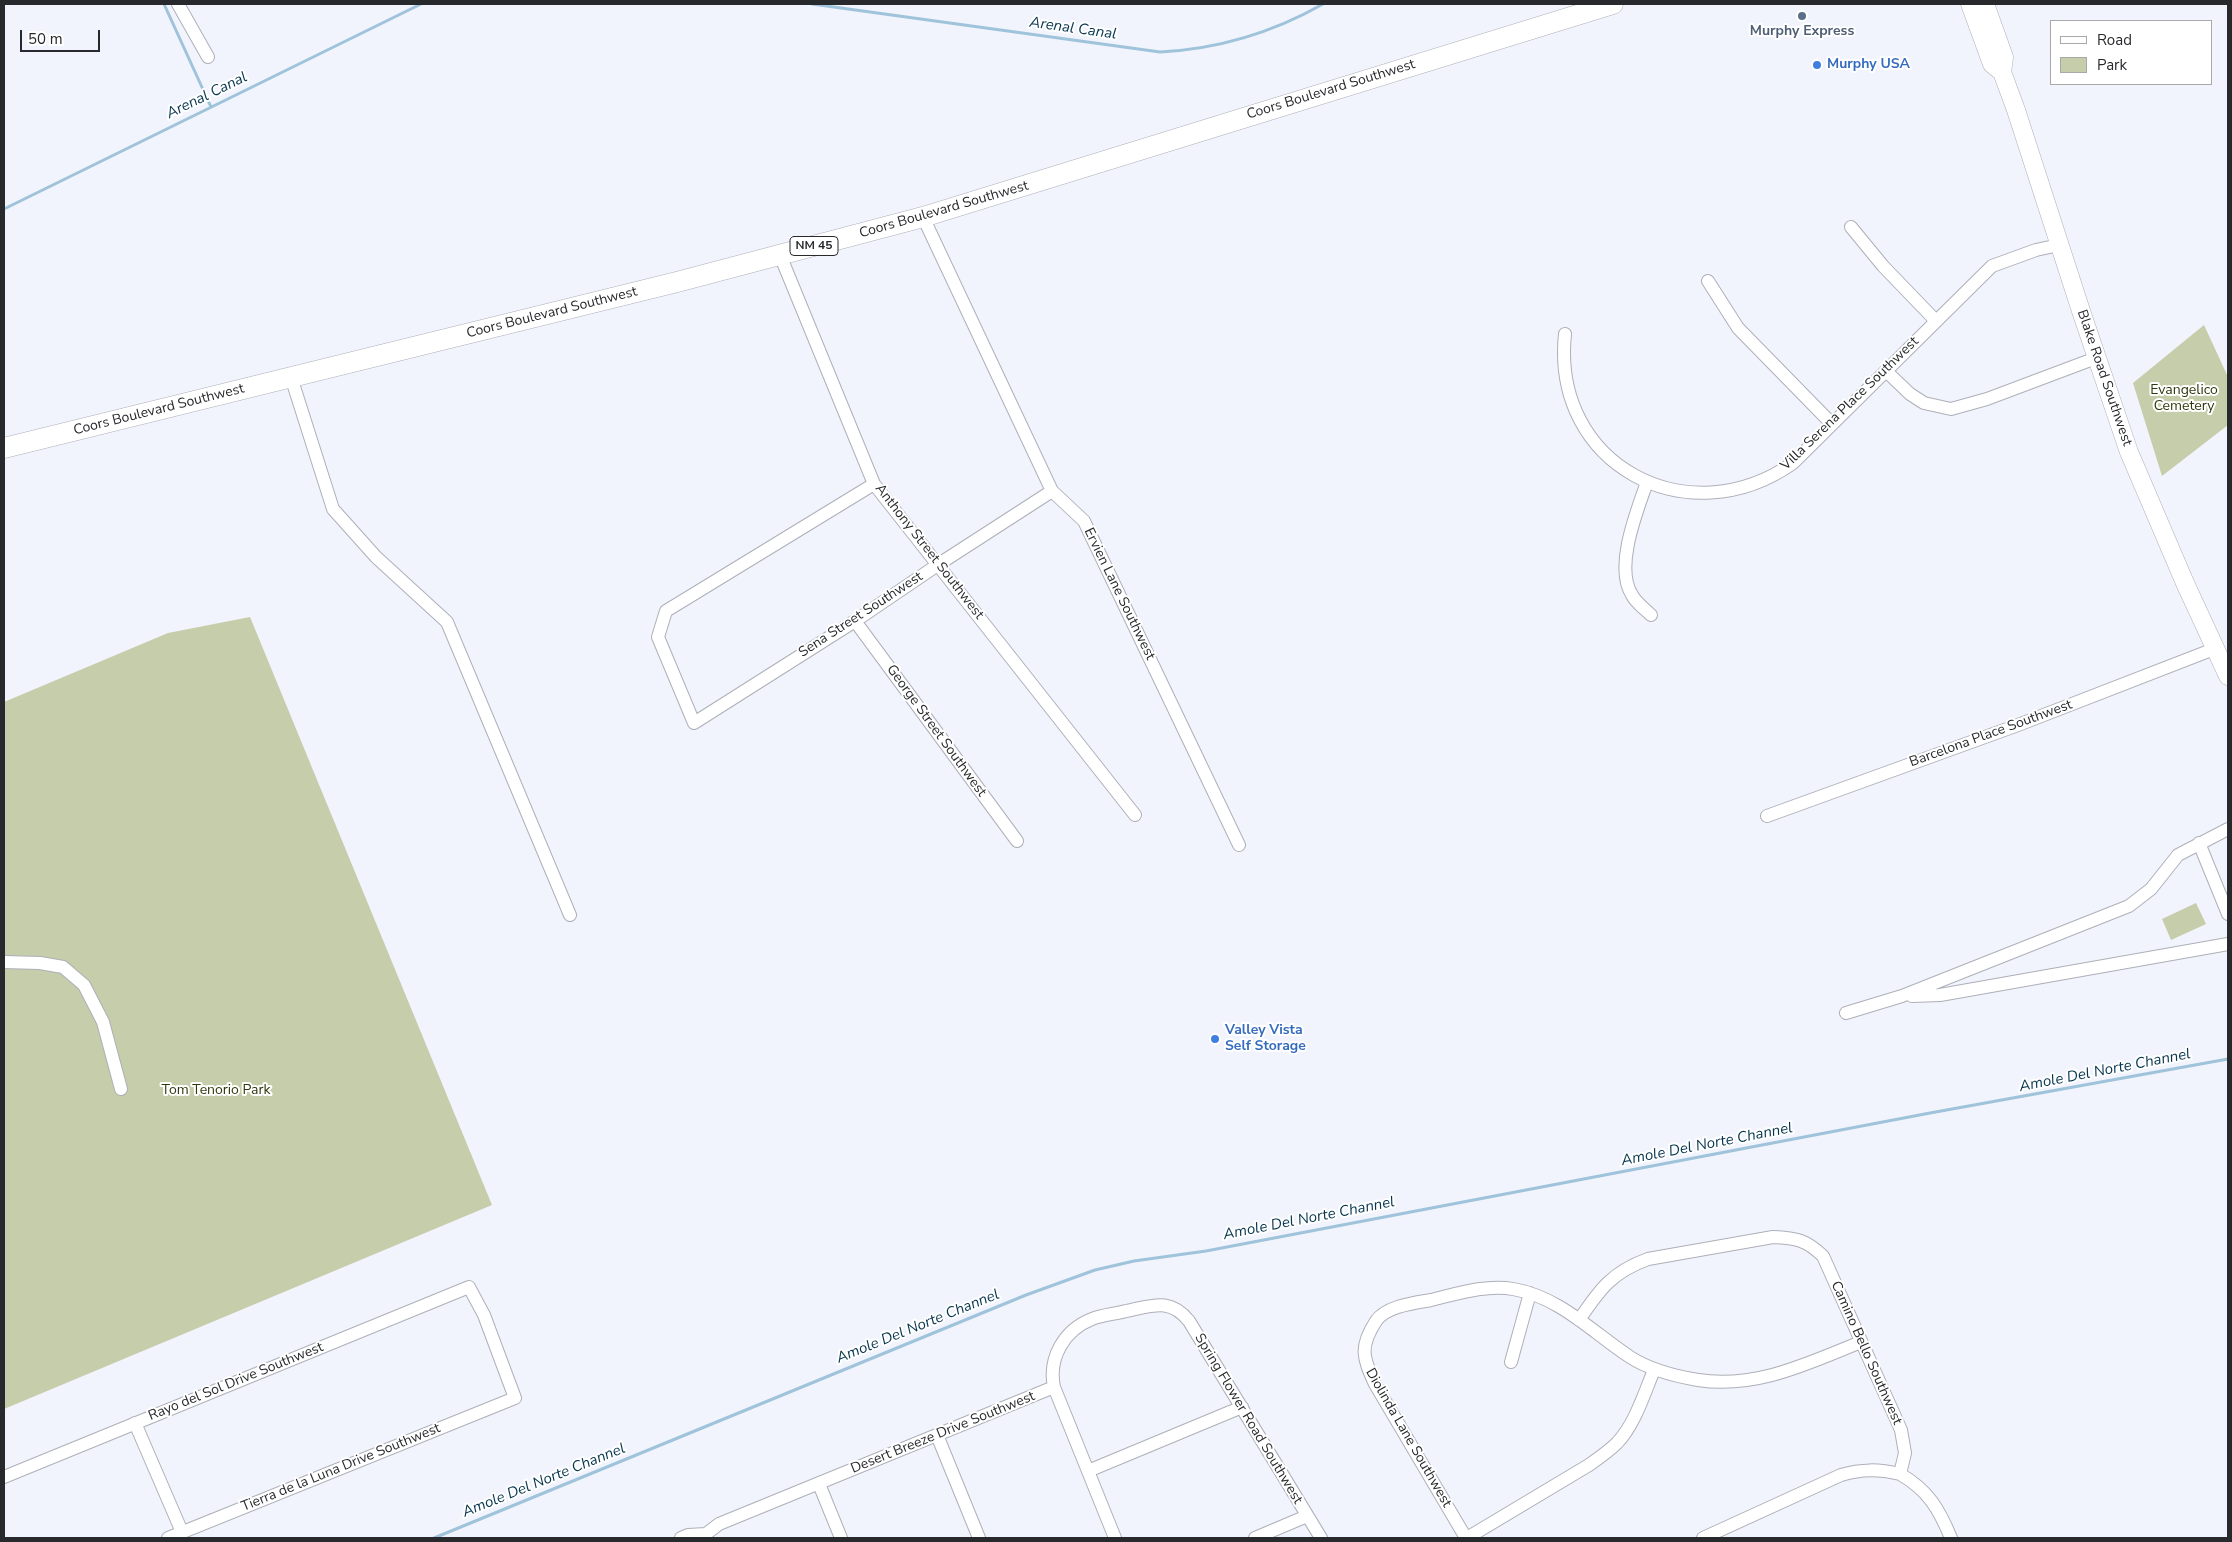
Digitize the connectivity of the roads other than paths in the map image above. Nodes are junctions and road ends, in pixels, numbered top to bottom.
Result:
1 (178, 4) edge
2 (1613, 4) edge
3 (1970, 4) edge
4 (1985, 4) edge
5 (208, 58) dead end
6 (2002, 72) junction
7 (923, 217) junction
8 (1852, 227) dead end
9 (2059, 245) junction
10 (780, 255) junction
11 (1708, 281) dead end
12 (1936, 321) junction
13 (1565, 334) dead end
14 (2096, 358) junction
15 (1886, 371) junction
16 (291, 378) junction
17 (1832, 424) junction
18 (4, 448) edge
19 (1647, 482) junction
20 (874, 484) junction
21 (1052, 491) junction
22 (938, 564) junction
23 (1651, 615) dead end
24 (855, 621) junction
25 (2214, 648) junction
26 (2228, 676) edge
27 (1135, 815) dead end
28 (1767, 816) dead end
29 (2228, 830) edge
30 (1018, 842) dead end
31 (2199, 843) junction
32 (1239, 845) dead end
33 (2228, 914) edge
34 (570, 915) dead end
35 (2228, 944) edge
36 (4, 962) edge
37 (1902, 996) junction
38 (1846, 1013) dead end
39 (121, 1089) dead end
40 (469, 1287) joint
41 (1530, 1293) junction
42 (1579, 1320) junction
43 (1861, 1342) junction
44 (1511, 1362) dead end
45 (1654, 1370) junction
46 (1054, 1387) junction
47 (1242, 1407) junction
48 (135, 1423) junction
49 (937, 1435) junction
50 (1088, 1471) junction
51 (1900, 1474) junction
52 (4, 1477) edge
53 (819, 1484) junction
54 (1307, 1516) junction
55 (182, 1532) junction
56 (707, 1536) edge
57 (168, 1538) edge
58 (681, 1538) edge
59 (841, 1538) edge
60 (979, 1538) edge
61 (1115, 1538) edge
62 (1255, 1538) edge
63 (1321, 1538) edge
64 (1466, 1538) edge
65 (1703, 1538) edge
66 (1951, 1538) edge

1 - 5 street
2 - 7 main road, Coors Boulevard Southwest / NM 45
3 - 6 main road, Blake Road Southwest
4 - 6 main road, Blake Road Southwest
6 - 9 main road, Blake Road Southwest
7 - 10 main road, Coors Boulevard Southwest / NM 45
7 - 21 street, Ervien Lane Southwest
8 - 12 street
9 - 12 street, Villa Serena Place Southwest
9 - 14 main road, Blake Road Southwest
10 - 16 main road, Coors Boulevard Southwest / NM 45
10 - 20 street, Anthony Street Southwest
11 - 17 street
12 - 15 street, Villa Serena Place Southwest
13 - 19 street, Villa Serena Place Southwest
14 - 15 street
14 - 25 main road, Blake Road Southwest
15 - 17 street, Villa Serena Place Southwest
16 - 18 main road, Coors Boulevard Southwest / NM 45
16 - 34 street
17 - 19 street, Villa Serena Place Southwest
19 - 23 street
20 - 22 street, Anthony Street Southwest
20 - 24 street, Sena Street Southwest
21 - 22 street, Sena Street Southwest
21 - 32 street, Ervien Lane Southwest
22 - 24 street, Sena Street Southwest
22 - 27 street, Anthony Street Southwest
24 - 30 street, George Street Southwest
25 - 26 main road, Blake Road Southwest
25 - 28 street, Barcelona Place Southwest
29 - 31 street
31 - 33 street
31 - 37 street
35 - 37 street
36 - 39 street
37 - 38 street
40 - 48 street, Rayo del Sol Drive Southwest
40 - 55 street, Tierra de la Luna Drive Southwest
41 - 42 street
41 - 44 street
41 - 64 street, Diolinda Lane Southwest
42 - 43 street, Camino Bello Southwest
42 - 45 street
43 - 45 street
43 - 51 street, Camino Bello Southwest
45 - 64 street
46 - 47 street, Spring Flower Road Southwest
46 - 49 street, Desert Breeze Drive Southwest
46 - 50 street
47 - 50 street
47 - 54 street, Spring Flower Road Southwest
48 - 52 street, Rayo del Sol Drive Southwest
48 - 55 street
49 - 53 street, Desert Breeze Drive Southwest
49 - 60 street
50 - 61 street
51 - 65 street
51 - 66 street
53 - 56 street, Desert Breeze Drive Southwest
53 - 59 street
54 - 62 street
54 - 63 street, Spring Flower Road Southwest
55 - 57 street, Tierra de la Luna Drive Southwest
56 - 58 street, Desert Breeze Drive Southwest

